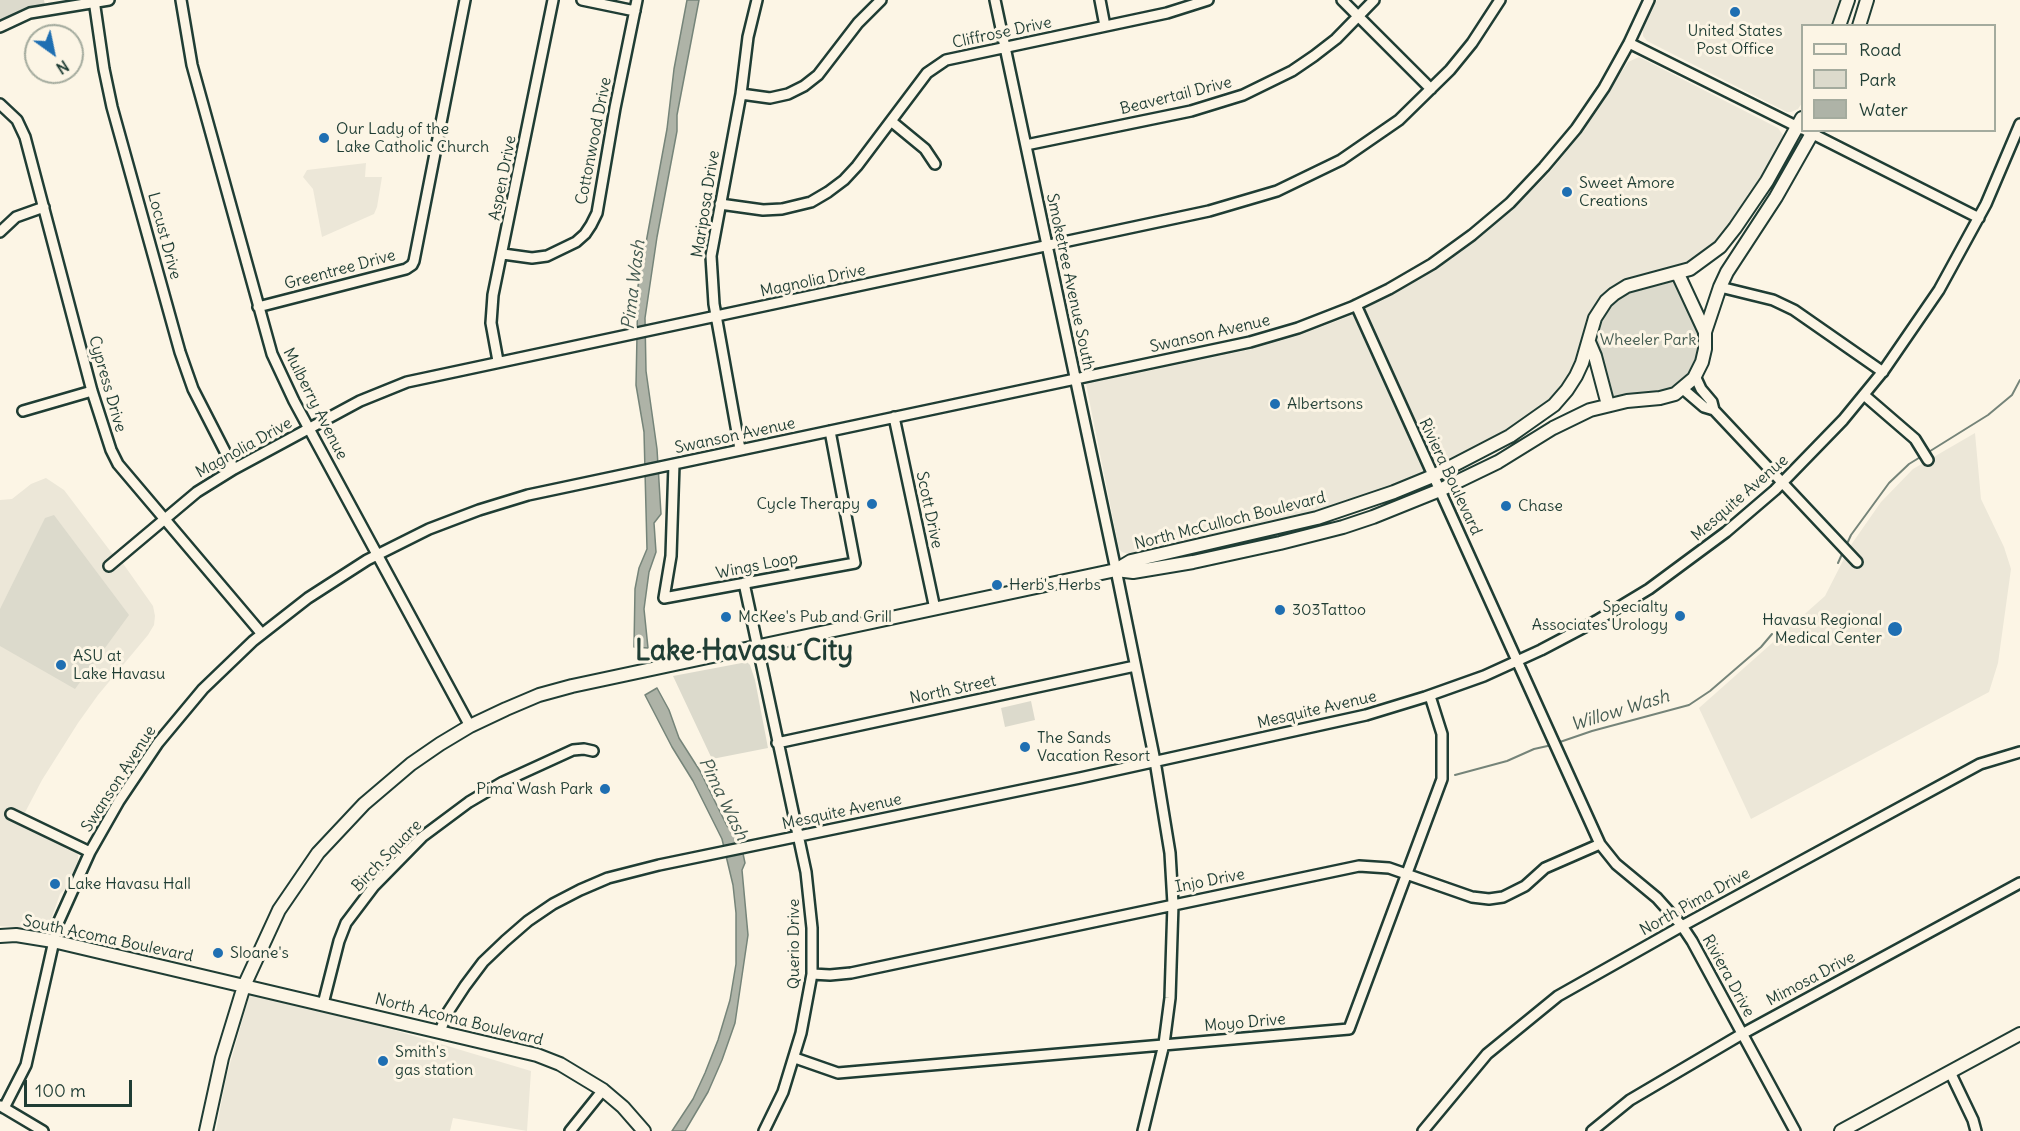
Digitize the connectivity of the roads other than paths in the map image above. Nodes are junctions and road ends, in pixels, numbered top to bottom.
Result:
1 (109, 0) edge
2 (181, 0) edge
3 (465, 0) edge
4 (553, 0) edge
5 (582, 0) edge
6 (637, 0) edge
7 (757, 0) edge
8 (881, 0) edge
9 (995, 0) edge
10 (1100, 0) edge
11 (1208, 0) edge
12 (1342, 0) edge
13 (1374, 0) edge
14 (1500, 0) edge
15 (1649, 0) edge
16 (1848, 0) edge
17 (1867, 0) edge
18 (94, 1) edge
19 (635, 11) junction
20 (1359, 17) junction
21 (1840, 24) edge
22 (1859, 24) edge
23 (1106, 26) junction
24 (0, 27) edge
25 (1629, 42) junction
26 (1005, 47) junction
27 (1431, 89) junction
28 (741, 94) junction
29 (0, 104) edge
30 (891, 121) junction
31 (2020, 124) edge
32 (1801, 126) edge
33 (1803, 132) edge
34 (1804, 132) edge
35 (1814, 132) edge
36 (1026, 146) junction
37 (935, 164) dead end
38 (720, 204) junction
39 (44, 207) junction
40 (1979, 218) junction
41 (0, 232) edge
42 (1046, 245) junction
43 (503, 254) junction
44 (1678, 274) junction
45 (1720, 287) junction
46 (1356, 305) junction
47 (258, 307) junction
48 (717, 317) junction
49 (1706, 332) junction
50 (1588, 342) junction
51 (498, 361) junction
52 (1883, 372) junction
53 (1695, 376) junction
54 (1075, 379) junction
55 (1683, 389) junction
56 (92, 391) junction
57 (1864, 395) junction
58 (1608, 405) junction
59 (1714, 410) junction
60 (23, 411) dead end
61 (894, 417) junction
62 (309, 429) junction
63 (830, 431) junction
64 (740, 449) junction
65 (1928, 460) dead end
66 (674, 464) junction
67 (234, 468) junction
68 (1433, 476) junction
69 (1782, 484) junction
70 (1440, 490) junction
71 (1317, 518) junction
72 (165, 520) junction
73 (1280, 543) junction
74 (377, 555) junction
75 (1857, 562) dead end
76 (109, 566) dead end
77 (1116, 570) junction
78 (744, 583) junction
79 (934, 609) junction
80 (262, 634) junction
81 (758, 647) junction
82 (1517, 661) junction
83 (1135, 666) junction
84 (1430, 696) junction
85 (470, 726) junction
86 (777, 743) junction
87 (593, 751) dead end
88 (2020, 752) edge
89 (1155, 761) junction
90 (12, 814) dead end
91 (798, 836) junction
92 (1600, 844) junction
93 (90, 852) junction
94 (1408, 874) junction
95 (2020, 883) edge
96 (1173, 904) junction
97 (1682, 926) junction
98 (0, 936) edge
99 (53, 941) junction
100 (812, 974) junction
101 (244, 986) junction
102 (323, 1004) junction
103 (440, 1031) junction
104 (1742, 1034) junction
105 (2020, 1034) edge
106 (1164, 1044) junction
107 (795, 1058) junction
108 (1950, 1072) junction
109 (603, 1090) junction
110 (2, 1107) edge
111 (43, 1131) edge
112 (206, 1131) edge
113 (570, 1131) edge
114 (644, 1131) edge
115 (764, 1131) edge
116 (1143, 1131) edge
117 (1423, 1131) edge
118 (1592, 1131) edge
119 (1795, 1131) edge
120 (1841, 1131) edge
121 (1976, 1131) edge

1 - 18 street
2 - 47 street, Mulberry Avenue
3 - 47 street, Greentree Drive
4 - 43 street, Aspen Drive
5 - 19 street
6 - 19 street, Cottonwood Drive
7 - 28 street, Mariposa Drive
8 - 28 street
9 - 26 street, Smoketree Avenue South
10 - 23 street
11 - 23 street, Cliffrose Drive
12 - 20 street
13 - 20 street, Beavertail Drive
14 - 27 street, Magnolia Drive
15 - 25 street, Swanson Avenue
16 - 21 main road
17 - 22 main road
18 - 24 street
18 - 67 street, Locust Drive
19 - 43 street, Cottonwood Drive
20 - 27 street
20 - 36 street, Beavertail Drive
23 - 26 street, Cliffrose Drive
25 - 32 street
25 - 46 street, Swanson Avenue
26 - 30 street, Cliffrose Drive
26 - 36 street, Smoketree Avenue South
27 - 42 street, Magnolia Drive
28 - 38 street, Mariposa Drive
29 - 39 street, Cypress Drive
30 - 37 street
30 - 38 street, Cliffrose Drive
31 - 40 street, Mesquite Avenue
33 - 44 main road
34 - 45 main road
35 - 40 street
36 - 42 street, Smoketree Avenue South
38 - 48 street, Mariposa Drive
39 - 41 street
39 - 56 street, Cypress Drive
40 - 52 street, Mesquite Avenue
42 - 48 street, Magnolia Drive
42 - 54 street, Smoketree Avenue South
43 - 51 street, Aspen Drive
44 - 49 main road
44 - 50 main road
45 - 49 main road
45 - 52 street
46 - 54 street, Swanson Avenue
46 - 68 street, Riviera Boulevard
47 - 62 street, Mulberry Avenue
48 - 51 street, Magnolia Drive
48 - 64 street, Mariposa Drive
49 - 53 main road
50 - 58 main road
50 - 68 main road, North McCulloch Boulevard
51 - 62 street, Magnolia Drive
52 - 57 street, Mesquite Avenue
53 - 55 main road
53 - 59 street
54 - 61 street, Swanson Avenue
54 - 77 street, Smoketree Avenue South
55 - 58 main road
55 - 59 street
56 - 60 street
56 - 72 street, Cypress Drive
57 - 65 street
57 - 69 street, Mesquite Avenue
58 - 70 main road, North McCulloch Boulevard
59 - 69 street
61 - 63 street, Swanson Avenue
61 - 79 street, Scott Drive
62 - 67 street, Magnolia Drive
62 - 74 street, Mulberry Avenue
63 - 64 street, Swanson Avenue
63 - 78 street, Wings Loop
64 - 66 street, Swanson Avenue
66 - 74 street, Swanson Avenue
66 - 78 street, Wings Loop
67 - 72 street, Magnolia Drive
68 - 70 street, Riviera Boulevard
68 - 71 main road, North McCulloch Boulevard
69 - 75 street
69 - 82 street, Mesquite Avenue
70 - 73 main road, North McCulloch Boulevard
70 - 82 street, Riviera Boulevard
71 - 73 main road
71 - 77 main road, North McCulloch Boulevard
72 - 76 street, Magnolia Drive
72 - 80 street, Cypress Drive
73 - 77 main road, North McCulloch Boulevard
74 - 80 street, Swanson Avenue
74 - 85 street, Mulberry Avenue
77 - 79 main road
77 - 83 street, Smoketree Avenue South
78 - 81 street, Querio Drive
79 - 81 main road
80 - 93 street, Swanson Avenue
81 - 85 main road
81 - 86 street, Querio Drive
82 - 84 street, Mesquite Avenue
82 - 92 street, Riviera Drive
83 - 86 street, North Street
83 - 89 street, Smoketree Avenue South
84 - 89 street, Mesquite Avenue
84 - 94 street, Moyo Drive
85 - 101 main road
86 - 91 street, Querio Drive
87 - 102 street, Birch Square
88 - 97 street, North Pima Drive
89 - 91 street, Mesquite Avenue
89 - 96 street, Smoketree Avenue South
90 - 93 street
91 - 100 street, Querio Drive
91 - 103 street, Mesquite Avenue
92 - 94 street, Injo Drive
92 - 97 street, Riviera Drive
93 - 99 street, Swanson Avenue
94 - 96 street, Injo Drive
94 - 106 street, Moyo Drive
95 - 104 street, Mimosa Drive
96 - 100 street, Injo Drive
96 - 106 street, Smoketree Avenue South
97 - 104 street, Riviera Drive
97 - 117 street, North Pima Drive
98 - 99 main road, South Acoma Boulevard
99 - 101 main road, South Acoma Boulevard
99 - 110 street, Swanson Avenue
100 - 107 street, Querio Drive
101 - 102 main road, North Acoma Boulevard
101 - 112 main road
102 - 103 main road, North Acoma Boulevard
103 - 109 main road, North Acoma Boulevard
104 - 118 street, Mimosa Drive
104 - 119 street, Riviera Drive
105 - 108 main road
106 - 107 street, Moyo Drive
106 - 116 street, Smoketree Avenue South
107 - 115 street, Querio Drive
108 - 120 main road
108 - 121 street
109 - 113 street
109 - 114 main road, North Acoma Boulevard
110 - 111 street

